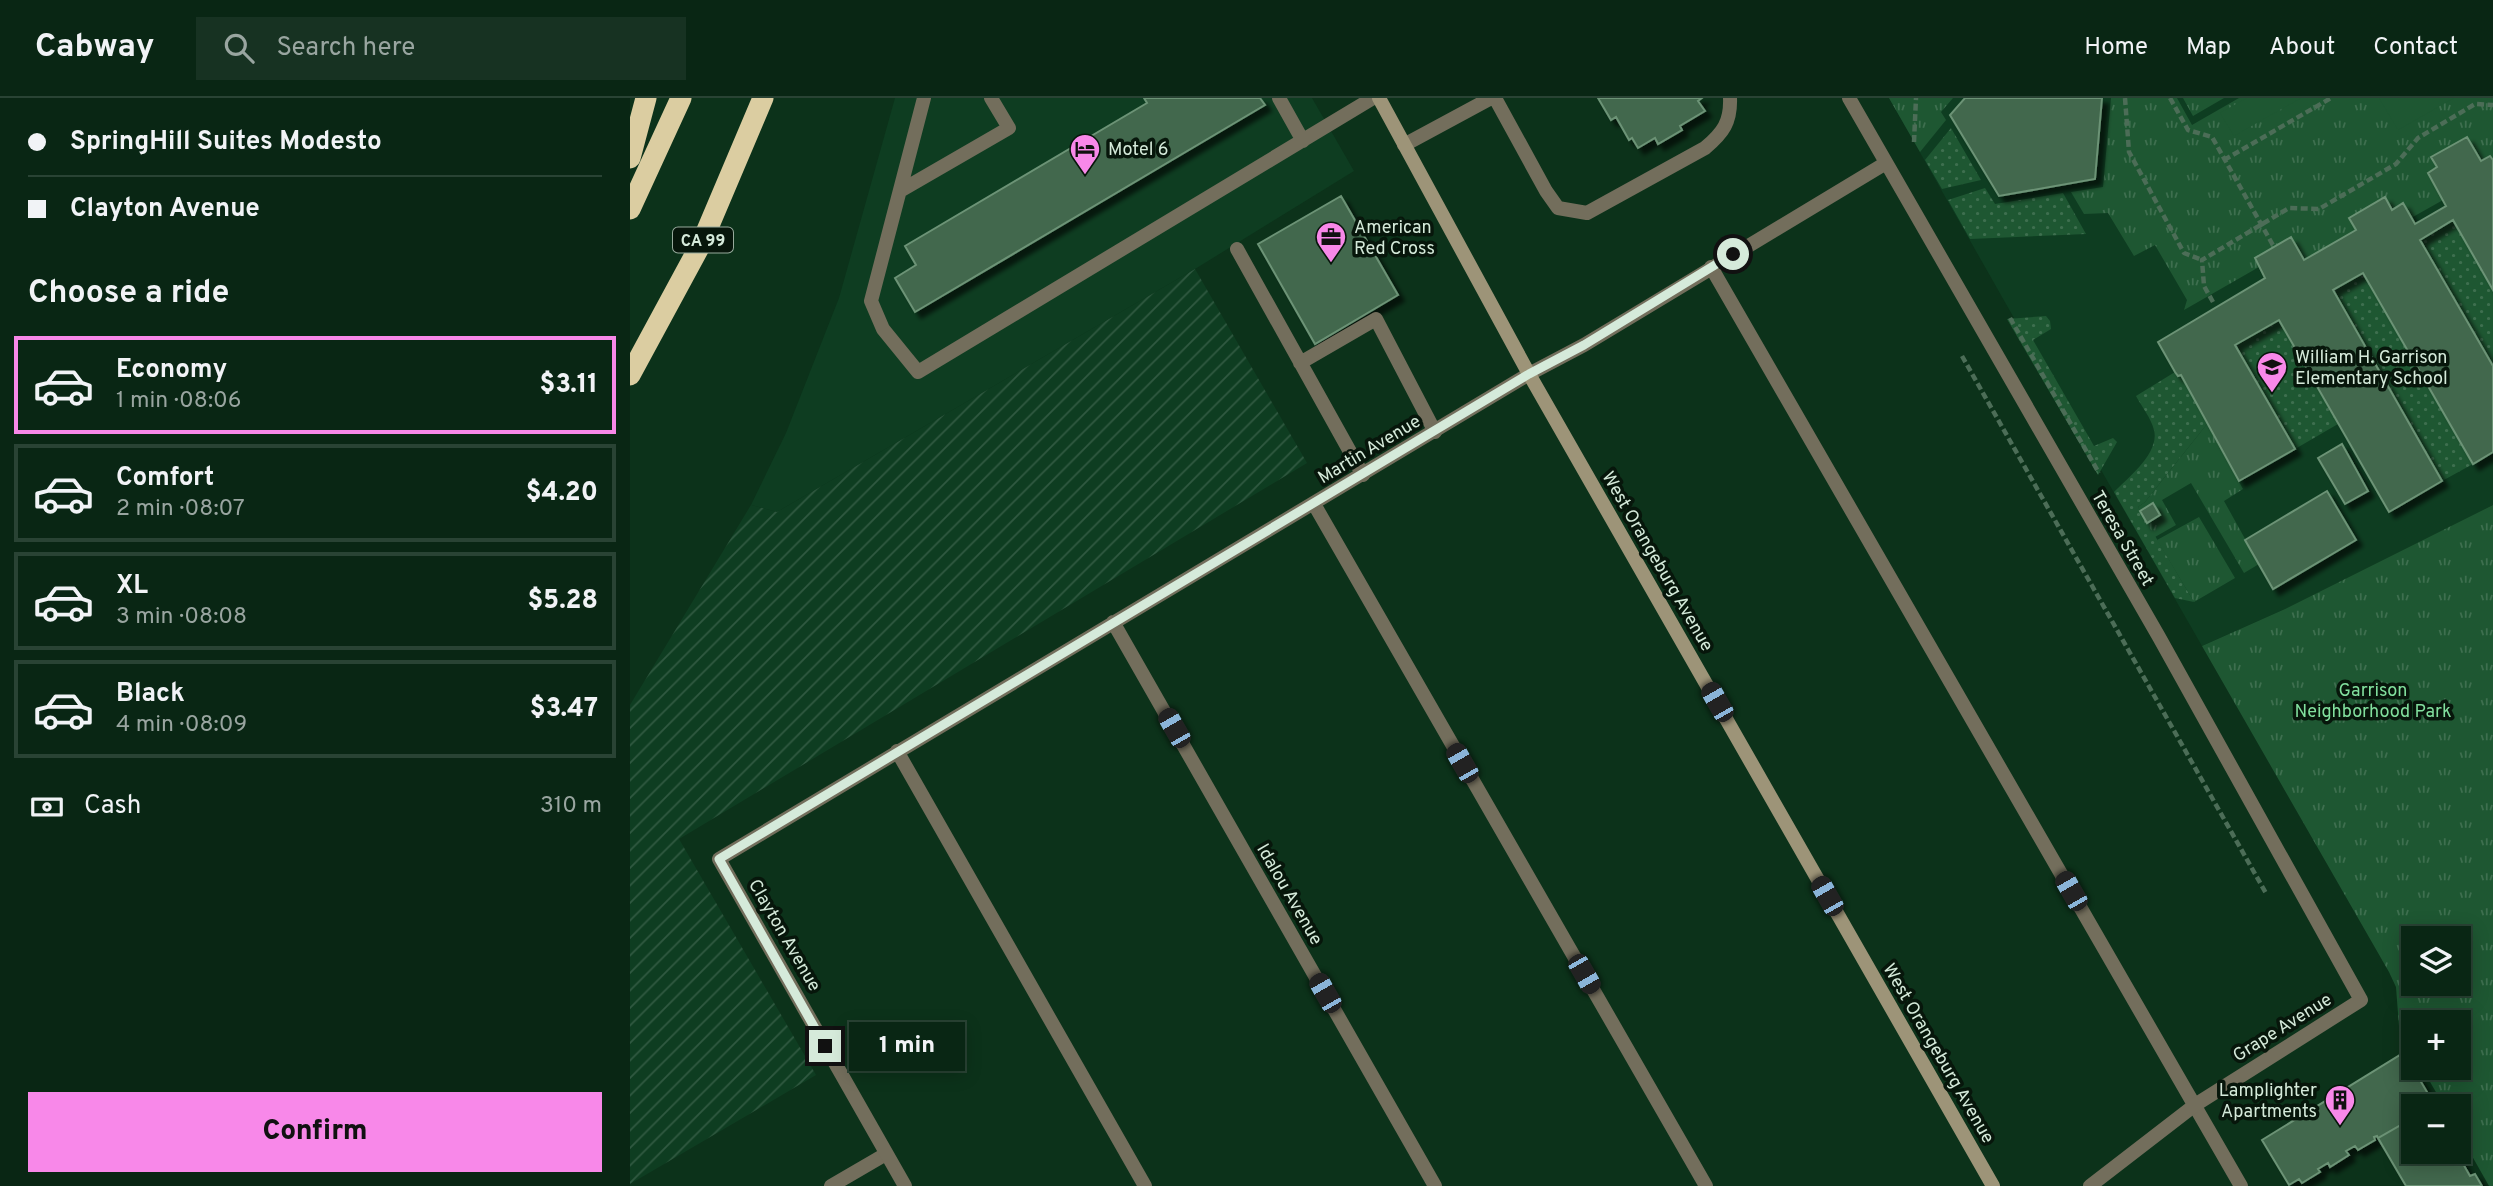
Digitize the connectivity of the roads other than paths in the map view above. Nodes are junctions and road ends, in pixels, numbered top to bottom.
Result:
1 (646, 98) edge
2 (681, 98) edge
3 (764, 98) edge
4 (924, 98) edge
5 (991, 98) edge
6 (1279, 98) edge
7 (1373, 98) edge
8 (1379, 98) edge
9 (1493, 98) edge
10 (1730, 98) edge
11 (1849, 98) edge
12 (1303, 141) junction
13 (1404, 145) junction
14 (630, 158) edge
15 (1886, 163) junction
16 (900, 191) junction
17 (630, 209) edge
18 (1237, 249) dead end
19 (1711, 267) junction
20 (1300, 363) junction
21 (1529, 374) junction
22 (630, 375) edge
23 (1434, 432) junction
24 (1363, 475) junction
25 (1314, 504) junction
26 (1113, 622) junction
27 (897, 751) junction
28 (872, 766) joint
29 (2361, 1000) joint
30 (2195, 1105) junction
31 (886, 1154) junction
32 (831, 1186) edge
33 (905, 1186) edge
34 (1146, 1186) edge
35 (1435, 1186) edge
36 (1706, 1186) edge
37 (1993, 1186) edge
38 (2090, 1186) edge
39 (2241, 1186) edge

1 - 14 highway
2 - 17 highway
3 - 22 highway, CA 99
4 - 16 street
5 - 16 street
6 - 12 street
7 - 12 street
8 - 13 street, West Orangeburg Avenue
9 - 10 street
9 - 13 street
11 - 15 street, Teresa Street
12 - 16 street
13 - 21 street, West Orangeburg Avenue
15 - 19 street, Martin Avenue
15 - 29 street, Teresa Street
18 - 20 street
19 - 21 street, Martin Avenue
19 - 30 street
20 - 23 street
20 - 24 street
21 - 23 street, Martin Avenue
21 - 37 street, West Orangeburg Avenue
23 - 24 street, Martin Avenue
24 - 25 street, Martin Avenue
25 - 26 street, Martin Avenue
25 - 36 street
26 - 27 street, Martin Avenue
26 - 35 street, Idalou Avenue
27 - 28 street, Martin Avenue
27 - 34 street
28 - 31 street, Clayton Avenue
29 - 30 street, Grape Avenue
30 - 38 street, Grape Avenue
30 - 39 street
31 - 32 street
31 - 33 street, Clayton Avenue

